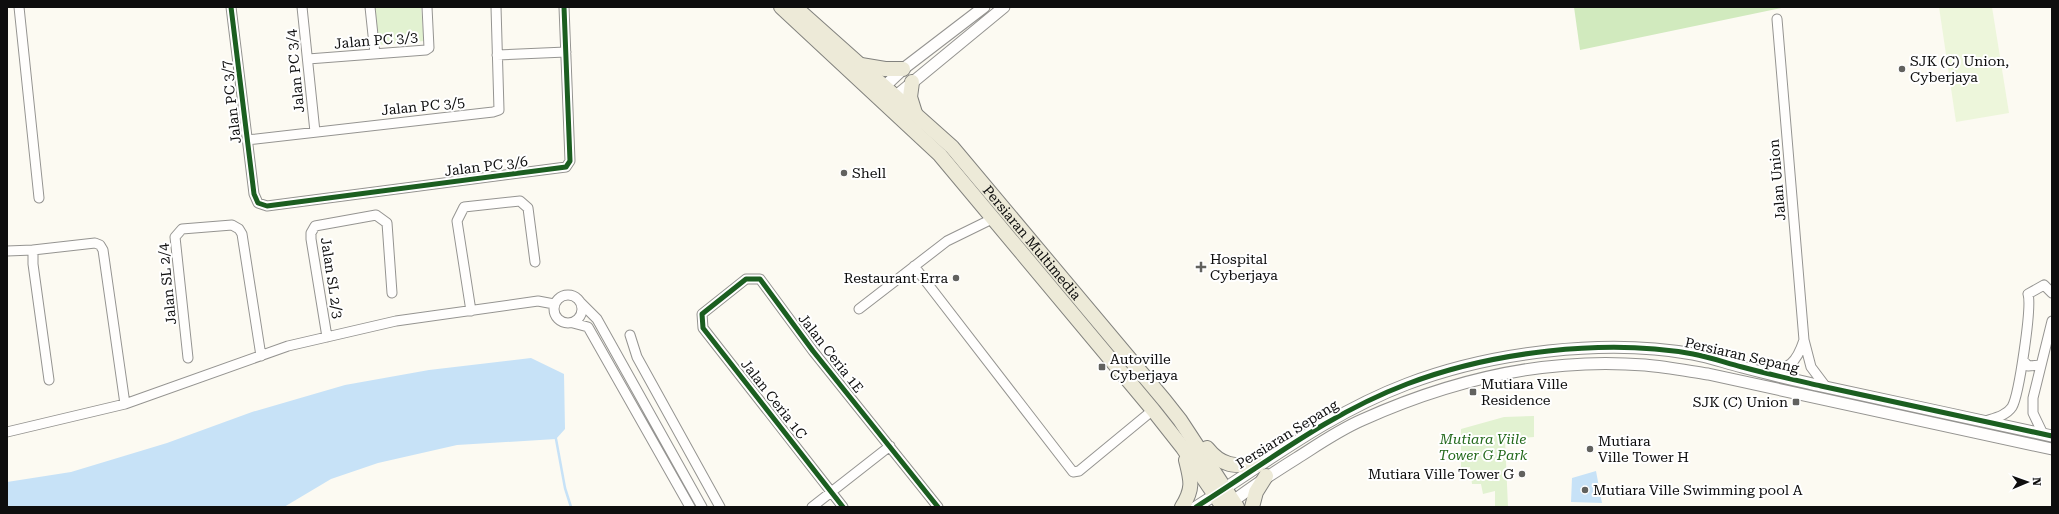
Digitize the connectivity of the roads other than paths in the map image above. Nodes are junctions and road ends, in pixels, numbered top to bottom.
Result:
1 (19, 7) edge
2 (231, 7) edge
3 (302, 7) edge
4 (370, 7) edge
5 (427, 7) edge
6 (496, 7) edge
7 (564, 7) edge
8 (781, 7) edge
9 (795, 7) edge
10 (984, 7) edge
11 (1004, 7) edge
12 (1777, 19) dead end
13 (566, 52) junction
14 (375, 54) junction
15 (497, 55) junction
16 (308, 59) junction
17 (861, 65) junction
18 (904, 69) junction
19 (912, 82) junction
20 (884, 86) junction
21 (896, 96) junction
22 (915, 113) junction
23 (315, 132) junction
24 (247, 140) junction
25 (254, 194) joint
26 (39, 198) dead end
27 (994, 218) junction
28 (33, 250) junction
29 (7, 251) edge
30 (535, 262) dead end
31 (914, 266) junction
32 (754, 278) joint
33 (392, 293) dead end
34 (2052, 293) edge
35 (580, 302) junction
36 (554, 304) junction
37 (859, 309) dead end
38 (471, 311) junction
39 (2052, 321) edge
40 (574, 323) junction
41 (630, 335) dead end
42 (327, 337) junction
43 (1804, 340) junction
44 (261, 356) junction
45 (188, 358) dead end
46 (2023, 360) junction
47 (2040, 365) junction
48 (1764, 373) junction
49 (49, 380) dead end
50 (1826, 387) junction
51 (125, 404) junction
52 (1153, 410) junction
53 (1180, 420) junction
54 (1984, 421) junction
55 (7, 432) edge
56 (2048, 435) edge
57 (890, 446) junction
58 (1184, 448) junction
59 (2052, 449) edge
60 (1262, 471) junction
61 (1220, 491) junction
62 (831, 492) junction
63 (1230, 505) edge
64 (690, 507) edge
65 (702, 507) edge
66 (720, 507) edge
67 (812, 507) edge
68 (843, 507) edge
69 (938, 507) edge
70 (1182, 507) edge
71 (1196, 507) edge
72 (1252, 507) edge

1 - 26 street
2 - 24 street, Jalan PC 3/7
3 - 16 street, Jalan PC 3/4
4 - 14 street
5 - 14 street, Jalan PC 3/3
6 - 15 street, Jalan PC 3/5
7 - 13 street, Jalan PC 3/6
8 - 27 main road, Persiaran Multimedia
9 - 17 main road, Persiaran Multimedia
10 - 18 street
11 - 19 street
12 - 43 street, Jalan Union
13 - 15 street
13 - 25 street, Jalan PC 3/6
14 - 16 street, Jalan PC 3/3
15 - 23 street, Jalan PC 3/5
16 - 23 street, Jalan PC 3/4
17 - 18 main road
17 - 20 main road, Persiaran Multimedia
18 - 20 street
19 - 21 street
19 - 22 main road
20 - 21 main road, Persiaran Multimedia
21 - 22 main road, Persiaran Multimedia
22 - 53 main road, Persiaran Multimedia
23 - 24 street, Jalan PC 3/5
24 - 25 street, Jalan PC 3/7
27 - 31 street
27 - 52 main road, Persiaran Multimedia
28 - 29 street
28 - 49 street
28 - 51 street
30 - 38 street
31 - 37 street
31 - 52 street
32 - 57 street, Jalan Ceria 1E
32 - 62 street, Jalan Ceria 1C
33 - 42 street, Jalan SL 2/3
34 - 46 street
35 - 36 street
35 - 40 street
35 - 65 street
36 - 38 street
36 - 40 street
38 - 42 street
39 - 47 street
40 - 64 street
41 - 66 street
42 - 44 street
43 - 48 street, Jalan Union
43 - 50 street, Jalan Union
44 - 45 street, Jalan SL 2/4
44 - 51 street
46 - 47 street
46 - 54 street
47 - 56 street
48 - 50 street, Persiaran Sepang
48 - 60 street, Persiaran Sepang
50 - 54 street, Persiaran Sepang
51 - 55 street
52 - 58 main road, Persiaran Multimedia
53 - 60 main road
53 - 61 main road, Persiaran Multimedia
54 - 56 street, Persiaran Sepang
57 - 62 street
57 - 69 street, Jalan Ceria 1E
58 - 61 main road, Persiaran Multimedia
58 - 70 main road
59 - 60 street, Persiaran Sepang
60 - 61 street, Persiaran Sepang
60 - 63 street, Persiaran Sepang
60 - 72 main road
61 - 63 main road, Persiaran Multimedia
61 - 71 street, Persiaran Sepang
62 - 67 street
62 - 68 street, Jalan Ceria 1C

